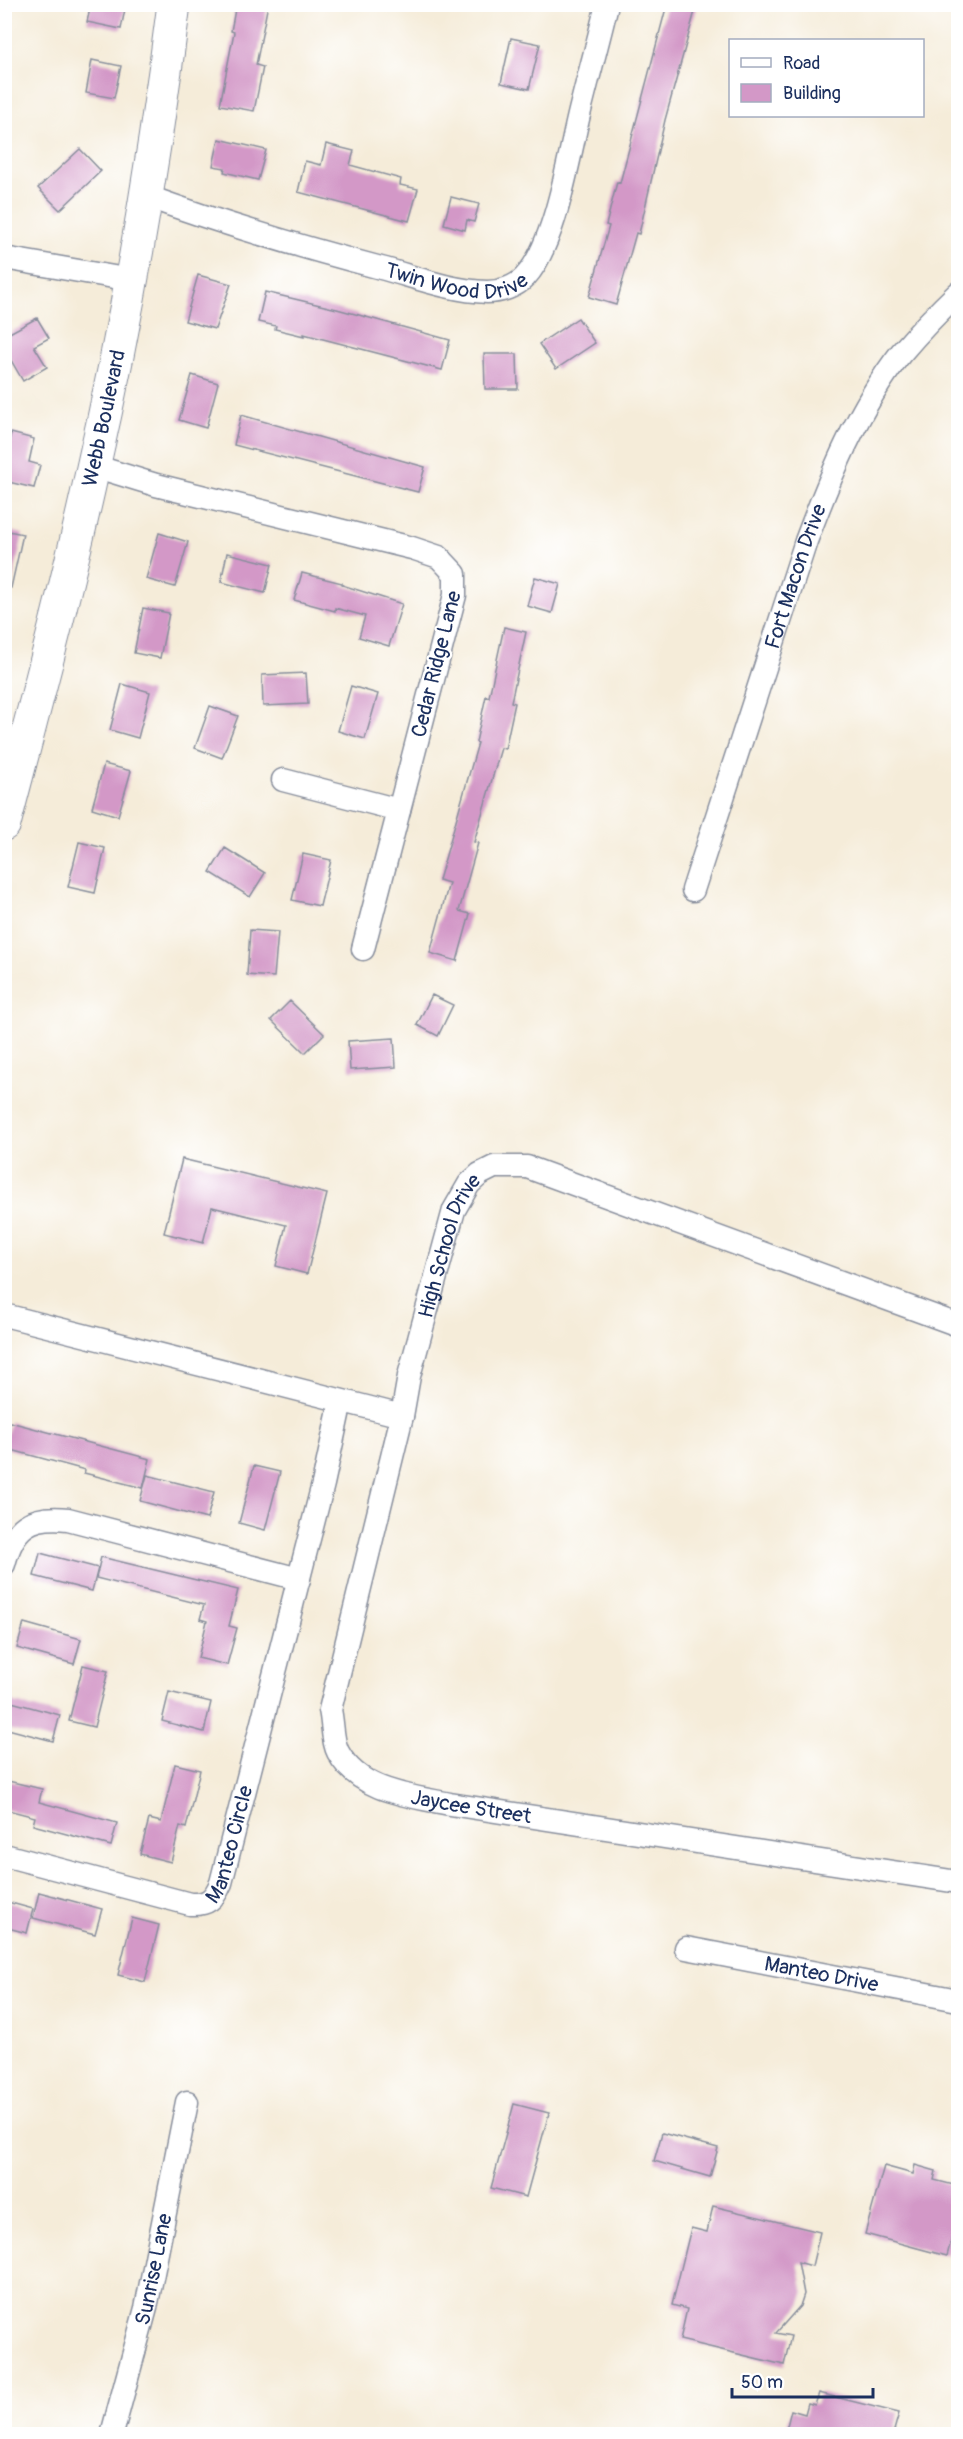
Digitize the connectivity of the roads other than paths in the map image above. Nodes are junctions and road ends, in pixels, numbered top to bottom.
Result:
1 (174, 4) edge
2 (607, 4) edge
3 (146, 196) junction
4 (4, 258) edge
5 (131, 280) junction
6 (958, 293) edge
7 (94, 466) junction
8 (11, 768) edge
9 (283, 780) dead end
10 (399, 810) junction
11 (4, 824) edge
12 (693, 890) dead end
13 (363, 949) dead end
14 (4, 1315) edge
15 (958, 1325) edge
16 (340, 1401) junction
17 (402, 1416) junction
18 (4, 1564) edge
19 (299, 1579) junction
20 (4, 1855) edge
21 (958, 1882) edge
22 (686, 1948) dead end
23 (958, 2000) edge
24 (187, 2102) dead end
25 (112, 2434) edge

1 - 3 street, Webb Boulevard
2 - 3 street, Twin Wood Drive
3 - 5 street, Webb Boulevard
4 - 5 street
5 - 7 street, Webb Boulevard
6 - 12 street, Fort Macon Drive
7 - 8 street, Webb Boulevard
7 - 10 street, Cedar Ridge Lane
8 - 11 street, Webb Boulevard
9 - 10 street
10 - 13 street, Cedar Ridge Lane
14 - 16 street
15 - 17 street, High School Drive
16 - 17 street
16 - 19 street, Manteo Circle
17 - 21 street, Jaycee Street
18 - 19 street
19 - 20 street, Manteo Circle
22 - 23 street, Manteo Drive
24 - 25 street, Sunrise Lane

